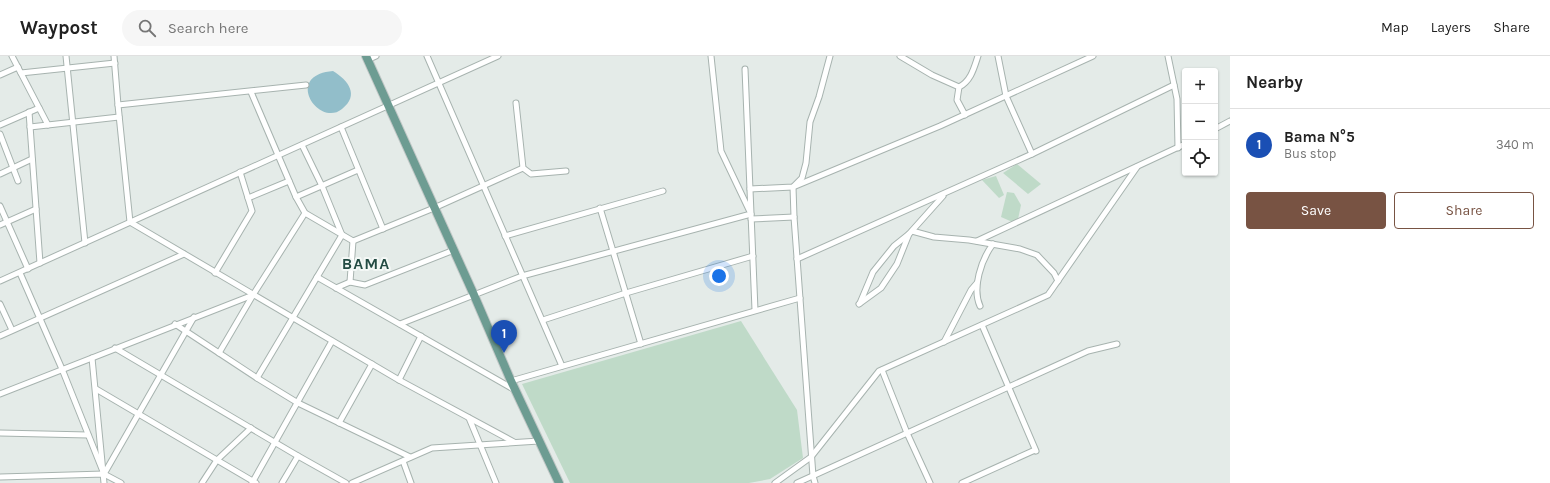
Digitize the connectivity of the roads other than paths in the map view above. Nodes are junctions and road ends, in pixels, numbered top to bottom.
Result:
1 (12, 56) edge
2 (66, 56) edge
3 (114, 56) edge
4 (376, 56) edge
5 (427, 56) edge
6 (498, 56) edge
7 (711, 56) edge
8 (830, 56) edge
9 (900, 56) edge
10 (978, 56) edge
11 (998, 56) edge
12 (1093, 56) edge
13 (1168, 56) edge
14 (366, 58) edge
15 (115, 63) junction
16 (18, 67) junction
17 (67, 68) junction
18 (745, 69) dead end
19 (21, 73) junction
20 (0, 75) edge
21 (439, 83) junction
22 (306, 85) dead end
23 (1174, 85) junction
24 (959, 87) junction
25 (251, 92) junction
26 (1006, 96) junction
27 (516, 103) dead end
28 (118, 105) junction
29 (389, 106) junction
30 (39, 108) junction
31 (29, 112) junction
32 (965, 115) junction
33 (119, 117) junction
34 (1230, 121) edge
35 (73, 122) junction
36 (0, 125) edge
37 (48, 125) junction
38 (30, 127) junction
39 (341, 127) junction
40 (1218, 127) edge
41 (0, 134) edge
42 (302, 145) junction
43 (1182, 146) edge
44 (1178, 148) junction
45 (1032, 154) junction
46 (278, 155) junction
47 (32, 159) junction
48 (1137, 167) junction
49 (13, 168) junction
50 (523, 168) junction
51 (358, 170) junction
52 (566, 170) dead end
53 (240, 172) junction
54 (0, 174) edge
55 (18, 181) dead end
56 (289, 181) junction
57 (322, 186) junction
58 (483, 186) junction
59 (793, 187) junction
60 (750, 189) junction
61 (663, 191) dead end
62 (944, 194) junction
63 (296, 197) junction
64 (248, 198) junction
65 (0, 206) edge
66 (434, 208) junction
67 (600, 208) junction
68 (36, 209) junction
69 (304, 213) junction
70 (751, 217) junction
71 (794, 217) junction
72 (7, 222) junction
73 (130, 222) junction
74 (0, 225) edge
75 (383, 229) junction
76 (910, 232) junction
77 (342, 235) junction
78 (505, 236) junction
79 (354, 241) junction
80 (977, 241) junction
81 (86, 242) junction
82 (993, 244) junction
83 (454, 250) junction
84 (613, 252) junction
85 (184, 254) junction
86 (753, 256) junction
87 (797, 259) junction
88 (40, 263) junction
89 (28, 269) junction
90 (215, 272) junction
91 (20, 273) junction
92 (522, 276) junction
93 (317, 277) junction
94 (0, 281) edge
95 (1058, 281) junction
96 (350, 282) junction
97 (977, 283) junction
98 (336, 288) junction
99 (626, 293) junction
100 (253, 295) junction
101 (474, 295) junction
102 (800, 298) junction
103 (977, 299) junction
104 (966, 300) junction
105 (0, 304) edge
106 (980, 306) dead end
107 (755, 310) junction
108 (194, 317) junction
109 (293, 318) junction
110 (39, 319) junction
111 (543, 320) junction
112 (176, 324) junction
113 (400, 324) junction
114 (982, 325) junction
115 (12, 330) junction
116 (186, 331) junction
117 (0, 336) edge
118 (421, 336) junction
119 (332, 341) junction
120 (944, 342) junction
121 (641, 344) junction
122 (1117, 344) dead end
123 (115, 348) junction
124 (218, 353) junction
125 (92, 358) junction
126 (372, 364) junction
127 (562, 366) junction
128 (62, 369) junction
129 (882, 370) junction
130 (161, 375) junction
131 (257, 378) junction
132 (399, 380) junction
133 (511, 382) junction
134 (1008, 387) junction
135 (96, 389) junction
136 (516, 391) junction
137 (0, 394) edge
138 (298, 403) junction
139 (138, 414) junction
140 (469, 418) junction
141 (339, 423) junction
142 (251, 428) junction
143 (0, 433) edge
144 (907, 433) junction
145 (88, 435) junction
146 (539, 441) junction
147 (514, 442) junction
148 (275, 443) junction
149 (481, 445) junction
150 (298, 456) junction
151 (811, 457) junction
152 (410, 458) junction
153 (217, 460) junction
154 (403, 461) junction
155 (104, 474) junction
156 (812, 476) junction
157 (0, 477) edge
158 (254, 482) edge
159 (104, 483) edge
160 (121, 483) edge
161 (202, 483) edge
162 (282, 483) edge
163 (346, 483) edge
164 (352, 483) edge
165 (411, 483) edge
166 (496, 483) edge
167 (559, 483) edge
168 (775, 483) edge
169 (797, 483) edge
170 (815, 483) edge
171 (930, 483) edge
172 (962, 483) edge

1 - 16 street
2 - 17 street
3 - 15 street
4 - 14 street
5 - 21 street
6 - 21 street
7 - 70 street
8 - 59 street
9 - 24 street
10 - 24 street
11 - 26 street
12 - 26 street
13 - 23 street
14 - 29 main road
15 - 17 street
15 - 28 street
16 - 19 street
16 - 20 street
17 - 19 street
17 - 35 street
18 - 60 street
19 - 30 street
21 - 29 street
21 - 58 street
22 - 25 street
23 - 44 street
23 - 45 street
24 - 32 street
25 - 28 street
25 - 46 street
26 - 32 street
26 - 45 street
27 - 50 street
28 - 33 street
29 - 39 street
29 - 66 main road
30 - 31 street
30 - 37 street
31 - 36 street
31 - 38 street
32 - 59 street
33 - 35 street
33 - 73 street
34 - 40 street
35 - 37 street
35 - 81 street
37 - 38 street
38 - 47 street
39 - 42 street
39 - 51 street
41 - 49 street
42 - 46 street
42 - 57 street
43 - 44 street
44 - 48 street
45 - 62 street
46 - 53 street
46 - 56 street
47 - 49 street
47 - 68 street
48 - 80 street
48 - 95 street
49 - 54 street
49 - 55 street
50 - 52 street
50 - 58 street
51 - 57 street
51 - 75 street
53 - 64 street
53 - 73 street
56 - 63 street
56 - 64 street
57 - 63 street
57 - 77 street
58 - 66 street
58 - 78 street
59 - 60 street
59 - 71 street
60 - 70 street
61 - 67 street
62 - 76 street
62 - 87 street
63 - 69 street
64 - 90 street
65 - 72 street
66 - 75 street
66 - 83 main road
67 - 78 street
67 - 84 street
68 - 72 street
68 - 88 street
69 - 77 street
69 - 100 street
70 - 71 street
70 - 84 street
70 - 86 street
71 - 87 street
72 - 74 street
72 - 89 street
73 - 81 street
73 - 85 street
75 - 79 street
76 - 76 street
76 - 80 street
77 - 79 street
77 - 93 street
78 - 92 street
79 - 96 street
80 - 82 street
81 - 88 street
82 - 95 street
82 - 97 street
83 - 96 street
83 - 101 main road
84 - 92 street
84 - 99 street
85 - 90 street
85 - 110 street
86 - 99 street
86 - 107 street
87 - 102 street
88 - 89 street
89 - 91 street
90 - 100 street
91 - 94 street
91 - 110 street
92 - 101 street
92 - 111 street
93 - 98 street
93 - 109 street
95 - 114 street
96 - 98 street
97 - 103 street
97 - 104 street
98 - 113 street
99 - 111 street
99 - 121 street
100 - 108 street
100 - 109 street
100 - 124 street
101 - 113 street
101 - 133 main road
102 - 107 street
102 - 151 street
103 - 104 street
103 - 106 street
104 - 120 street
105 - 115 street
107 - 121 street
108 - 112 street
108 - 116 street
109 - 119 street
109 - 131 street
110 - 115 street
110 - 128 street
111 - 127 street
112 - 116 street
112 - 123 street
113 - 118 street
114 - 120 street
114 - 134 street
115 - 117 street
116 - 124 street
116 - 130 street
118 - 132 street
118 - 136 street
119 - 126 street
119 - 138 street
120 - 129 street
121 - 127 street
122 - 134 street
123 - 125 street
123 - 130 street
124 - 131 street
125 - 128 street
125 - 135 street
126 - 132 street
126 - 141 street
127 - 133 street
128 - 137 street
128 - 145 street
129 - 144 street
129 - 151 street
130 - 139 street
130 - 142 street
131 - 138 street
132 - 140 street
133 - 136 main road
134 - 144 street
134 - 172 street
135 - 139 street
135 - 155 street
136 - 146 main road
138 - 141 street
138 - 148 street
139 - 153 street
139 - 155 street
140 - 147 street
140 - 149 street
141 - 152 street
142 - 148 street
142 - 153 street
143 - 145 street
144 - 156 street
144 - 171 street
145 - 155 street
146 - 147 street
146 - 167 main road
147 - 149 street
148 - 150 street
148 - 158 street
149 - 152 street
149 - 166 street
150 - 162 street
150 - 163 street
151 - 156 street
151 - 168 street
152 - 154 street
153 - 158 street
153 - 161 street
154 - 164 street
154 - 165 street
155 - 157 street
155 - 159 street
155 - 160 street
156 - 169 street
156 - 170 street

